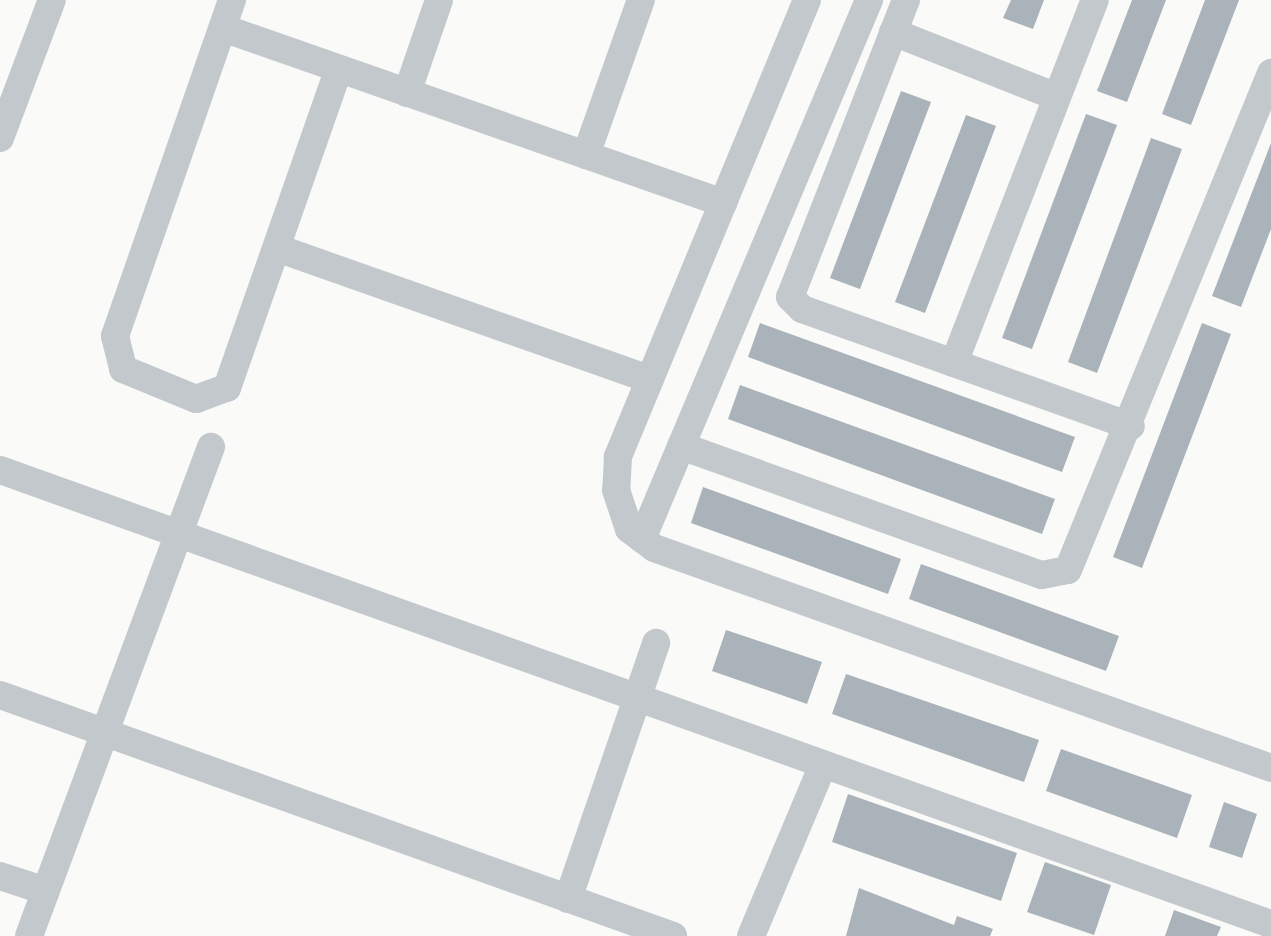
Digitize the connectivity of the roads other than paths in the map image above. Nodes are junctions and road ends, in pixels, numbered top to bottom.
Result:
1 (52, 0) edge
2 (232, 0) edge
3 (439, 0) edge
4 (641, 0) edge
5 (807, 0) edge
6 (869, 0) edge
7 (906, 0) edge
8 (1094, 0) edge
9 (222, 28) junction
10 (893, 32) junction
11 (339, 69) junction
12 (1271, 72) edge
13 (407, 92) junction
14 (1057, 97) junction
15 (0, 138) edge
16 (586, 155) junction
17 (723, 203) junction
18 (277, 248) junction
19 (954, 363) junction
20 (650, 379) junction
21 (1131, 426) junction
22 (681, 446) junction
23 (211, 447) dead end
24 (0, 470) edge
25 (176, 536) junction
26 (642, 539) junction
27 (656, 642) dead end
28 (638, 694) junction
29 (0, 695) edge
30 (106, 734) junction
31 (823, 764) junction
32 (1271, 768) edge
33 (0, 876) edge
34 (46, 891) junction
35 (568, 899) junction
36 (1256, 926) edge
37 (30, 936) edge
38 (674, 936) edge
39 (751, 936) edge

1 - 15 street
2 - 9 street
3 - 13 street
4 - 16 street
5 - 17 street
6 - 22 street
7 - 10 street
8 - 14 street
9 - 11 street
9 - 18 street
10 - 14 street
10 - 19 street
11 - 13 street
11 - 18 street
12 - 21 street
13 - 16 street
14 - 19 street
16 - 17 street
17 - 20 street
18 - 20 street
19 - 21 street
20 - 26 street
21 - 22 street
22 - 26 street
23 - 25 street
24 - 25 street
25 - 28 street
25 - 30 street
26 - 32 street
27 - 28 street
28 - 31 street
28 - 35 street
29 - 30 street
30 - 34 street
30 - 35 street
31 - 36 street
31 - 39 street
33 - 34 street
34 - 37 street
35 - 38 street

